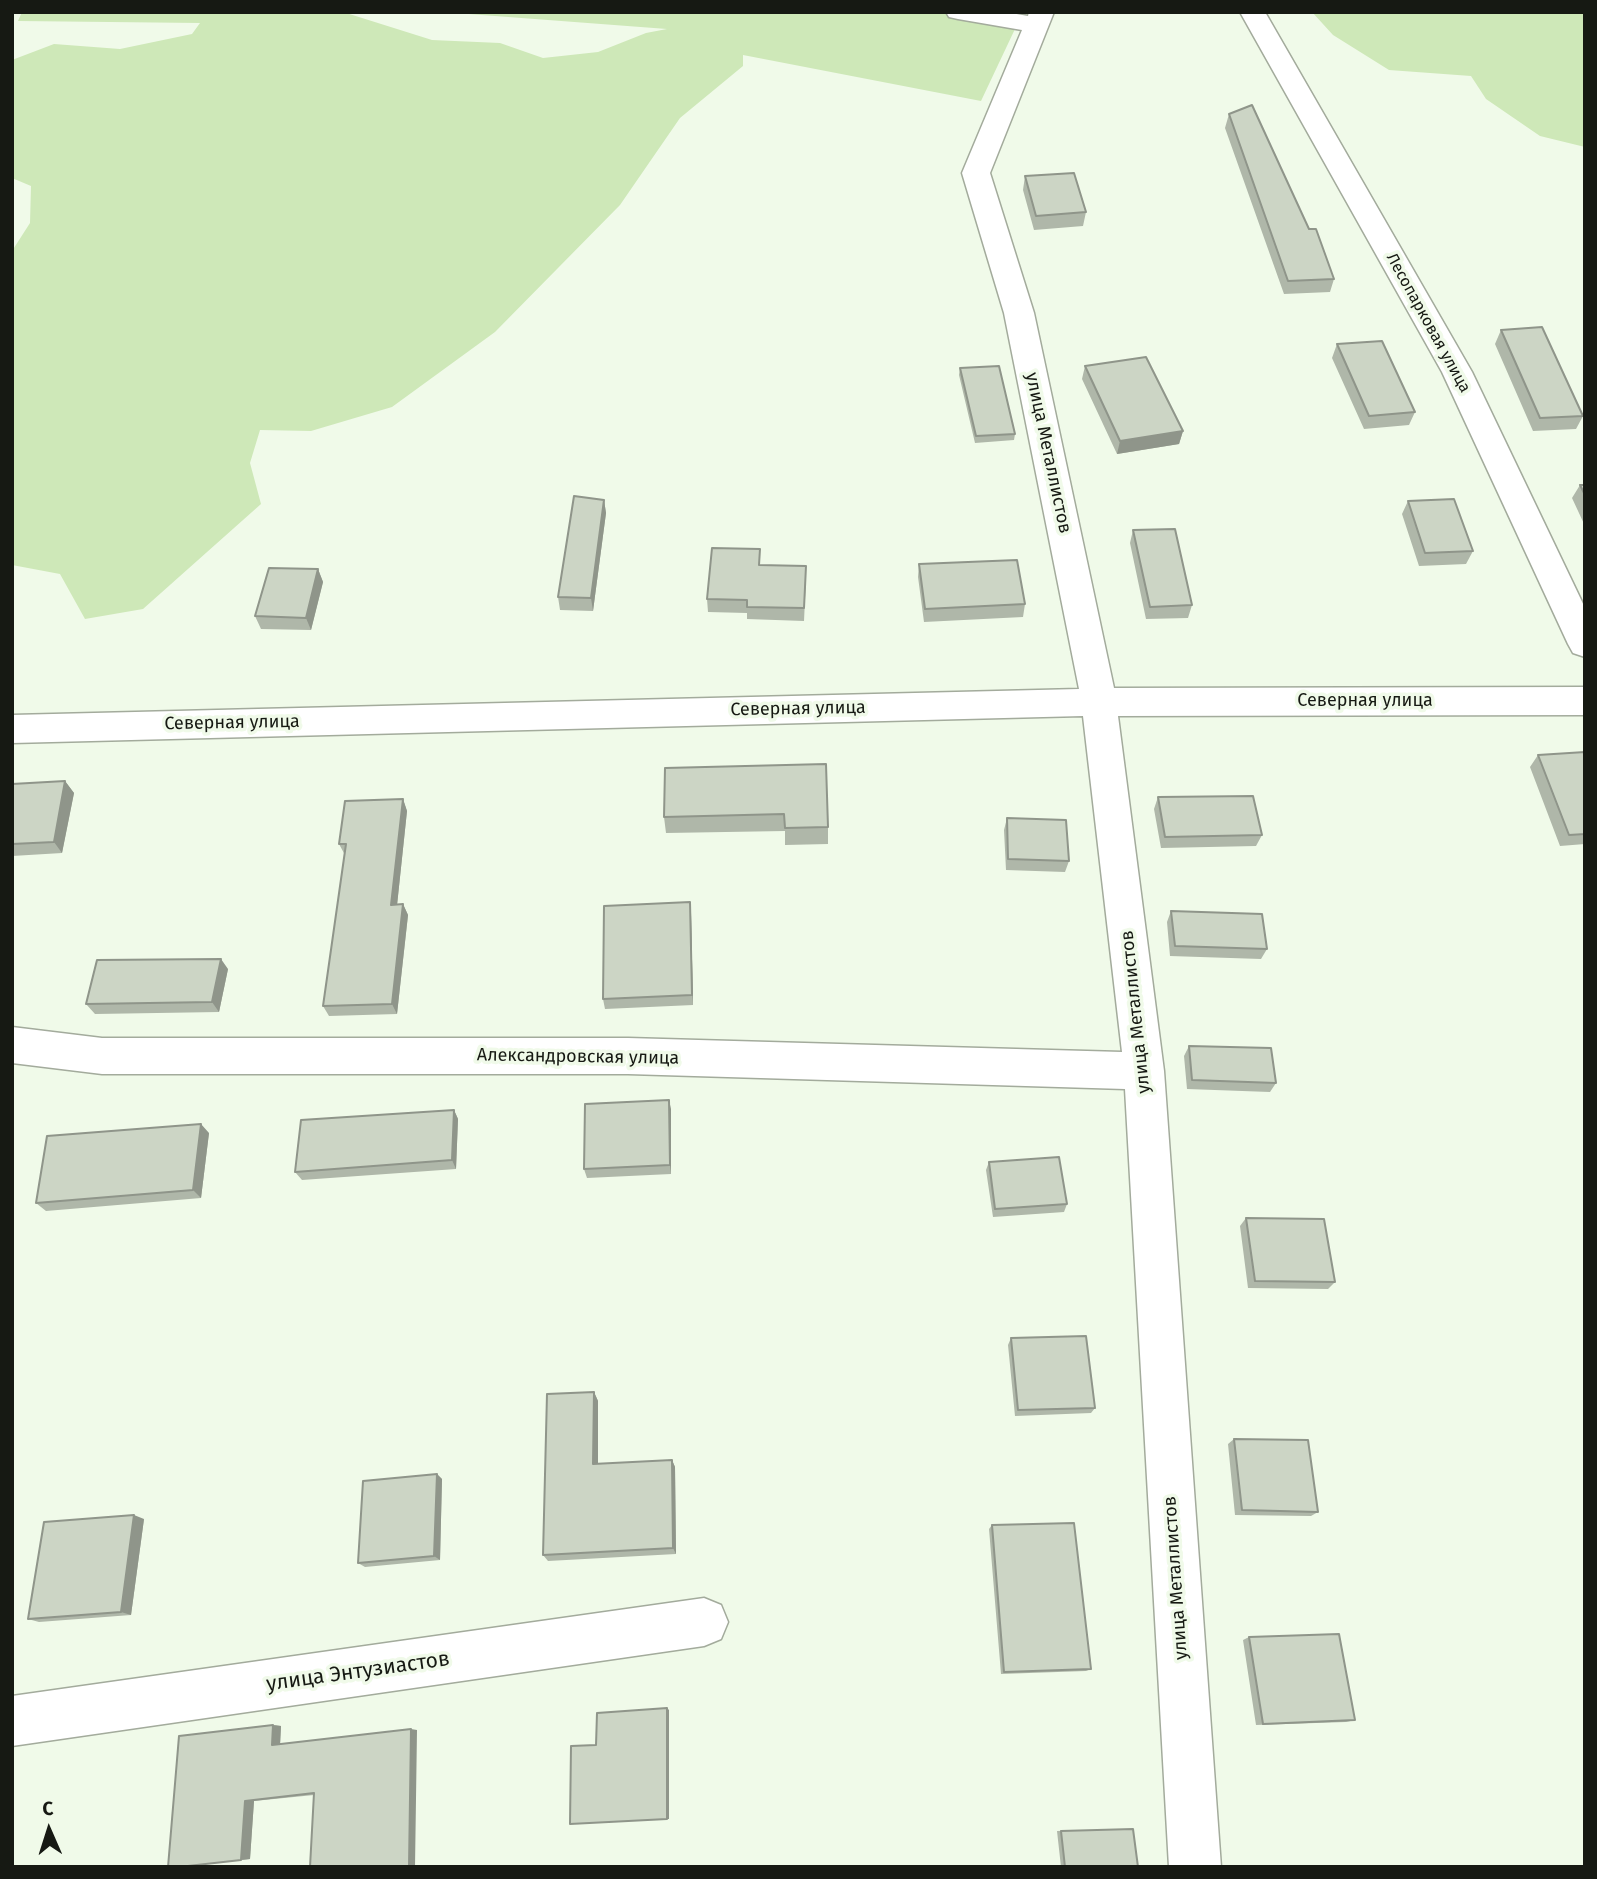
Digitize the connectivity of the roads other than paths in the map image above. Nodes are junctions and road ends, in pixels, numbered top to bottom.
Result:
1 (958, 12) edge
2 (1252, 12) edge
3 (1039, 19) edge
4 (1585, 644) edge
5 (1585, 701) edge
6 (1099, 702) junction
7 (12, 729) edge
8 (12, 1045) edge
9 (1144, 1071) junction
10 (704, 1622) dead end
11 (12, 1721) edge
12 (1195, 1867) edge

1 - 3 street
2 - 4 street, Лесопарковая улица
3 - 6 street, улица Металлистов
5 - 6 street, Северная улица
6 - 7 street, Северная улица
6 - 9 street, улица Металлистов
8 - 9 street, Александровская улица
9 - 12 street, улица Металлистов
10 - 11 street, улица Энтузиастов

